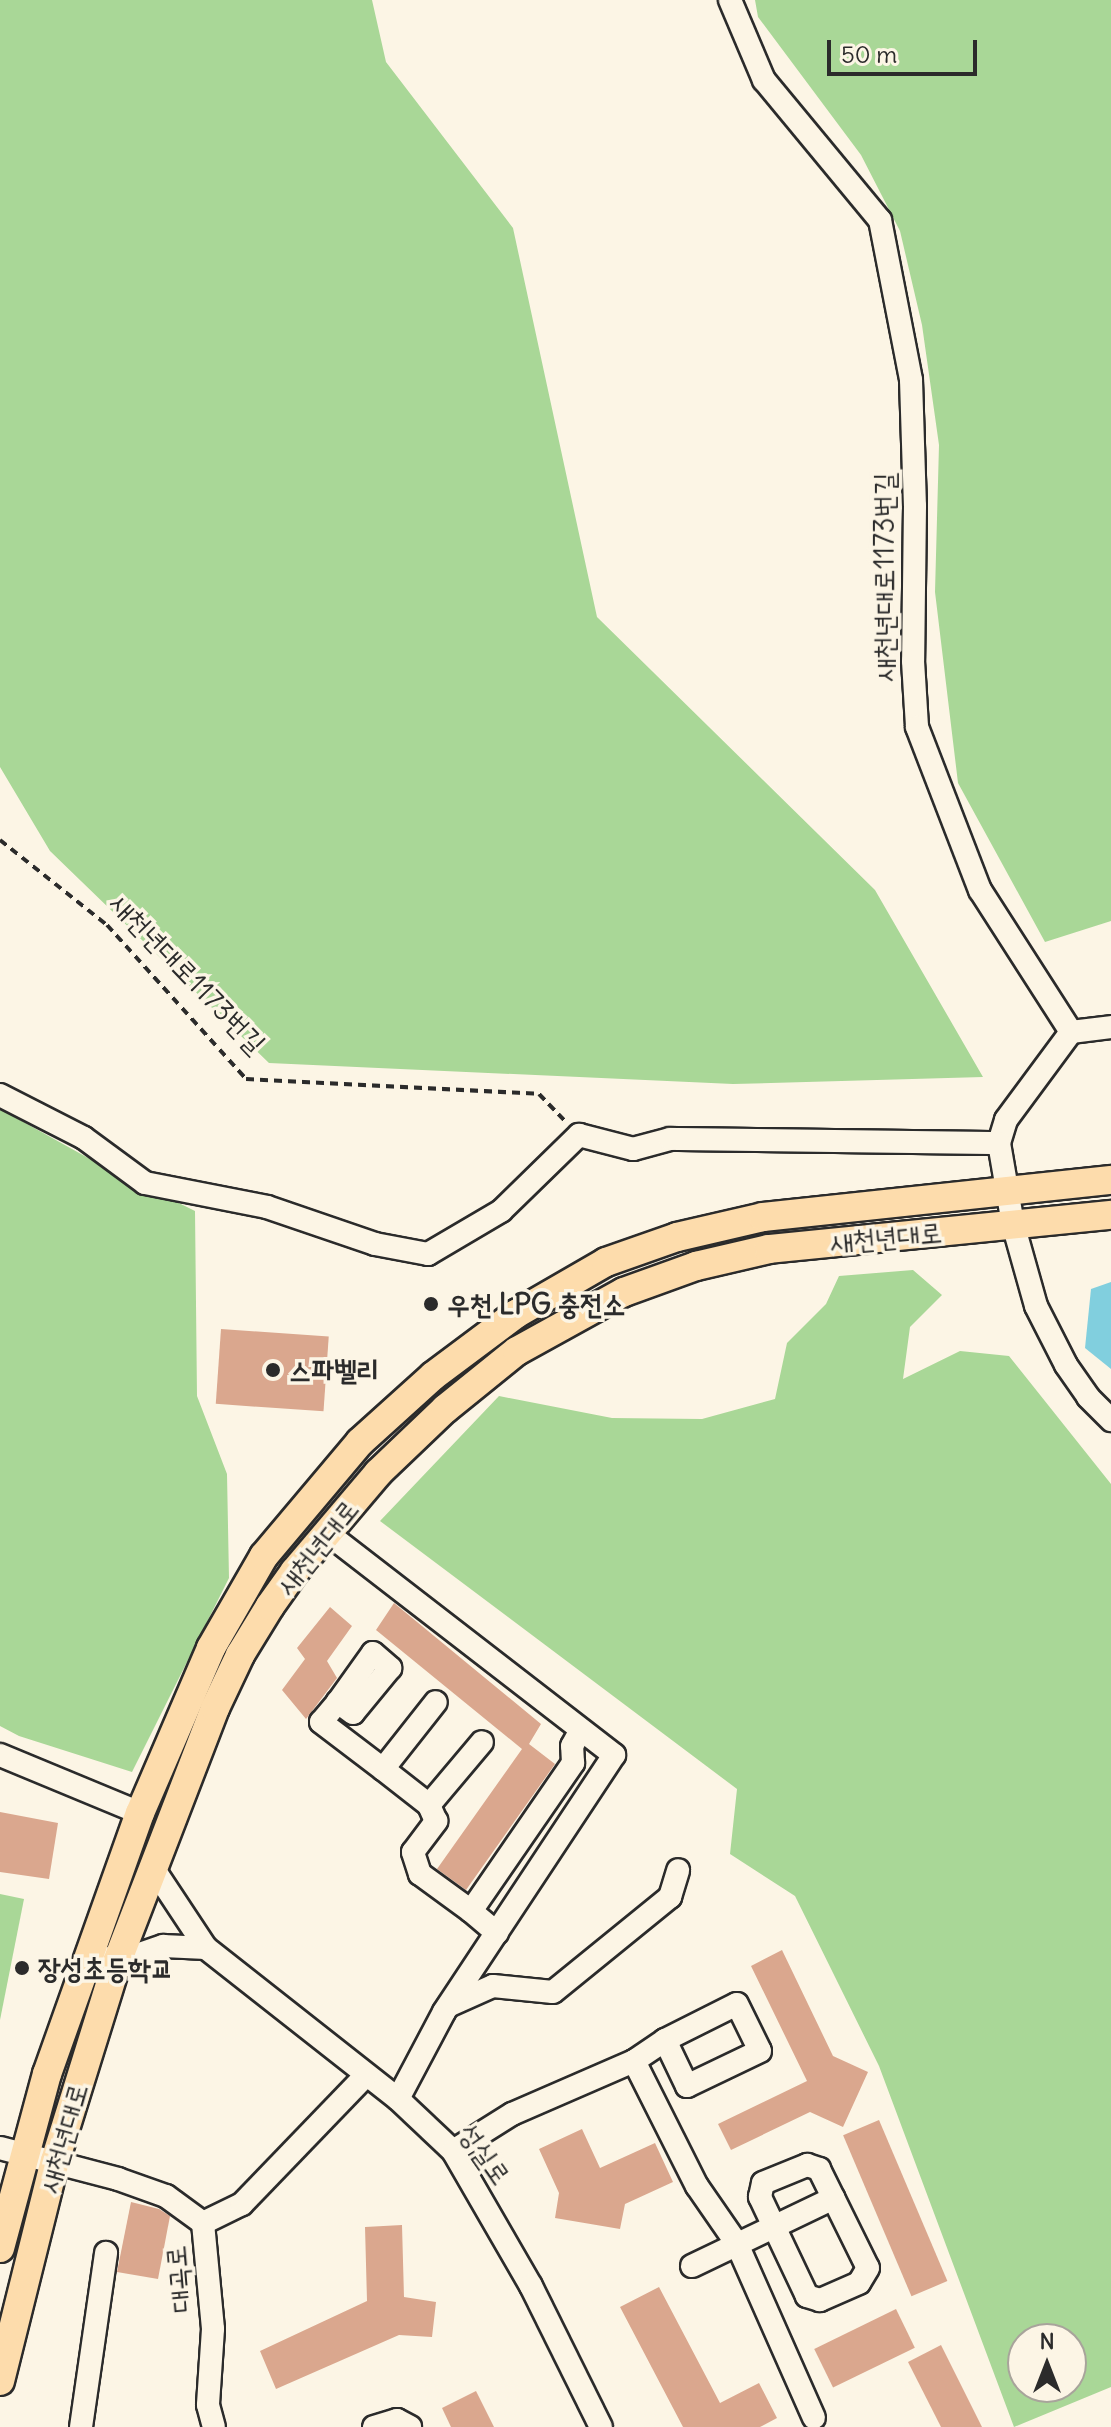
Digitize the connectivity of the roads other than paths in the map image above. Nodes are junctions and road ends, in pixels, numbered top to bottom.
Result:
1 (730, 0) edge
2 (1111, 1027) edge
3 (1071, 1032) junction
4 (0, 1095) edge
5 (999, 1143) junction
6 (1111, 1180) edge
7 (1006, 1191) junction
8 (900, 1200) junction
9 (1111, 1215) edge
10 (1013, 1224) junction
11 (904, 1234) junction
12 (1111, 1420) edge
13 (327, 1533) junction
14 (338, 1702) dead end
15 (436, 1702) dead end
16 (581, 1730) junction
17 (482, 1742) dead end
18 (0, 1755) edge
19 (383, 1769) junction
20 (429, 1805) junction
21 (140, 1813) junction
22 (153, 1868) junction
23 (678, 1870) dead end
24 (471, 1911) junction
25 (497, 1933) junction
26 (206, 1948) junction
27 (90, 1953) junction
28 (117, 1962) junction
29 (447, 2007) junction
30 (665, 2040) dead end
31 (634, 2061) junction
32 (365, 2076) junction
33 (398, 2099) junction
34 (12, 2151) edge
35 (453, 2151) junction
36 (55, 2161) junction
37 (834, 2198) junction
38 (203, 2223) junction
39 (775, 2227) junction
40 (737, 2244) junction
41 (0, 2248) edge
42 (106, 2253) dead end
43 (692, 2266) dead end
44 (0, 2381) edge
45 (814, 2418) dead end
46 (81, 2427) edge
47 (214, 2427) edge
48 (374, 2427) edge
49 (410, 2427) edge
50 (601, 2427) edge

1 - 3 street, 새천년대로1173번길
2 - 3 street
3 - 5 street
4 - 5 street
5 - 7 street
6 - 7 main road, 새천년대로
7 - 8 main road, 새천년대로
7 - 10 street
8 - 11 main road
8 - 21 main road, 새천년대로
9 - 10 main road, 새천년대로
10 - 11 main road, 새천년대로
10 - 12 street
11 - 13 main road, 새천년대로
13 - 16 street
13 - 22 main road, 새천년대로
14 - 19 street
15 - 19 street
16 - 24 street
16 - 25 street
17 - 20 street
18 - 21 street
19 - 20 street
20 - 24 street
21 - 27 main road, 새천년대로
22 - 26 street, 성실로
22 - 28 main road, 새천년대로
23 - 29 street
24 - 25 street
25 - 29 street
26 - 28 street
26 - 32 street, 성실로
27 - 28 street
27 - 34 main road, 새천년대로
28 - 36 main road, 새천년대로
29 - 33 street
30 - 31 street
31 - 35 street
31 - 40 street
32 - 33 street, 성실로
32 - 38 street
33 - 35 street, 성실로
34 - 36 street, 대곡로
34 - 41 main road, 새천년대로
35 - 50 street, 성실로
36 - 38 street, 대곡로
36 - 44 main road, 새천년대로
37 - 39 street
37 - 39 street
37 - 39 street
38 - 47 street, 대곡로
39 - 40 street
40 - 43 street
40 - 45 street
42 - 46 street
48 - 49 street

